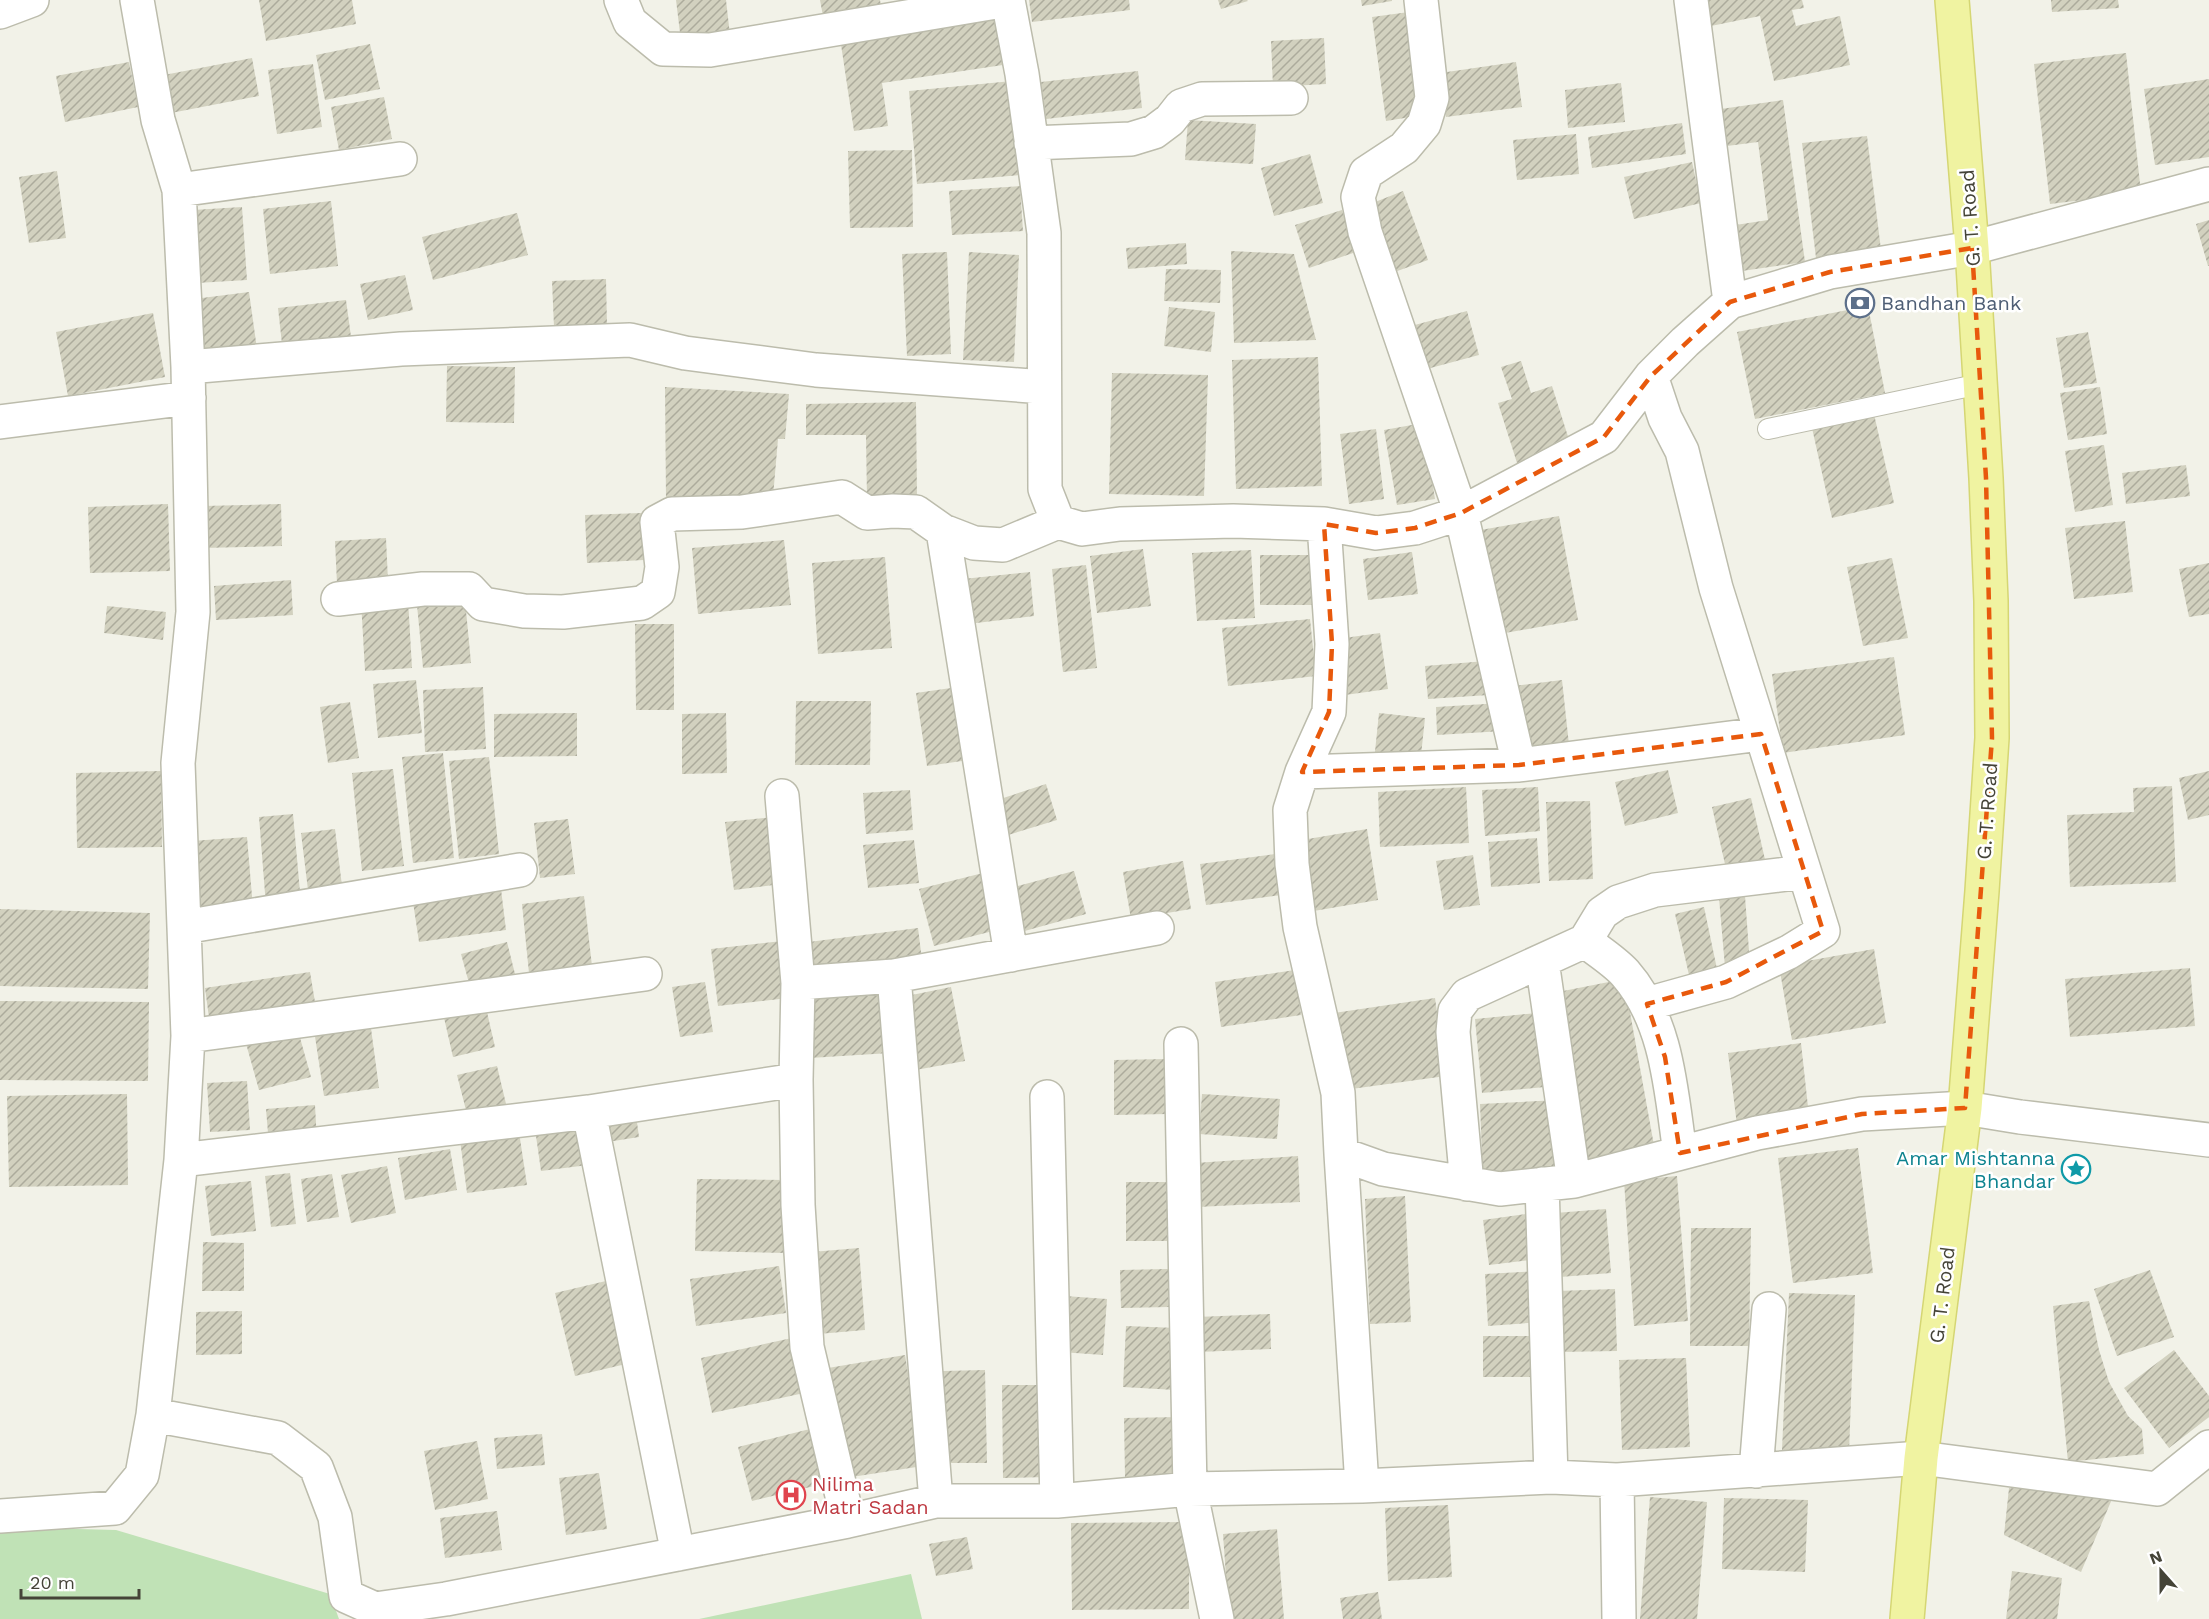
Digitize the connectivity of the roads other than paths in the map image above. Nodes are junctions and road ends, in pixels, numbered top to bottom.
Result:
1 (32, 0) edge
2 (137, 0) edge
3 (621, 0) edge
4 (1008, 0) edge
5 (1421, 0) edge
6 (1691, 0) edge
7 (1952, 0) edge
8 (0, 12) edge
9 (1291, 98) dead end
10 (1031, 143) junction
11 (400, 159) dead end
12 (2209, 184) edge
13 (178, 190) junction
14 (1972, 248) junction
15 (1730, 302) junction
16 (1651, 376) junction
17 (188, 382) junction
18 (1980, 384) junction
19 (1044, 387) junction
20 (0, 422) edge
21 (1768, 429) dead end
22 (1461, 513) junction
23 (1058, 522) junction
24 (1324, 524) junction
25 (943, 531) junction
26 (338, 599) dead end
27 (1761, 734) junction
28 (1519, 765) junction
29 (1302, 772) junction
30 (782, 796) dead end
31 (520, 870) dead end
32 (1804, 872) junction
33 (184, 927) junction
34 (1157, 928) dead end
35 (1585, 941) junction
36 (1011, 955) junction
37 (1542, 961) junction
38 (645, 975) dead end
39 (894, 976) junction
40 (798, 983) junction
41 (1647, 1004) junction
42 (188, 1036) junction
43 (1181, 1044) dead end
44 (796, 1080) junction
45 (1047, 1097) dead end
46 (1965, 1108) junction
47 (589, 1112) junction
48 (2209, 1140) edge
49 (1680, 1153) junction
50 (1341, 1154) junction
51 (181, 1160) junction
52 (1574, 1181) junction
53 (1467, 1184) junction
54 (1542, 1184) junction
55 (1769, 1309) dead end
56 (153, 1415) junction
57 (2209, 1447) edge
58 (1921, 1458) junction
59 (1756, 1471) junction
60 (1551, 1477) junction
61 (1617, 1480) junction
62 (1362, 1486) junction
63 (1190, 1489) junction
64 (936, 1501) junction
65 (1057, 1501) junction
66 (0, 1516) edge
67 (848, 1521) junction
68 (678, 1554) junction
69 (1217, 1619) edge
70 (1619, 1619) edge
71 (1907, 1619) edge

1 - 8 street
2 - 13 street
3 - 4 street
4 - 10 street
5 - 22 street
6 - 15 street
7 - 14 main road, G. T. Road
9 - 10 street
10 - 19 street
11 - 13 street
12 - 14 street
13 - 17 street
14 - 15 street
14 - 18 main road, G. T. Road
15 - 16 street
16 - 22 street
16 - 27 street
17 - 19 street
17 - 20 street
17 - 33 street
18 - 21 lane
18 - 46 main road, G. T. Road
19 - 23 street
22 - 24 street
22 - 28 street
23 - 24 street
23 - 25 street
24 - 29 street
25 - 26 street
25 - 36 street
27 - 28 street
27 - 32 street
28 - 29 street
29 - 50 street
30 - 40 street
31 - 33 street
32 - 35 street
32 - 41 street
33 - 42 street
34 - 36 street
35 - 37 street
35 - 41 street
36 - 39 street
37 - 52 street
37 - 53 street
38 - 42 street
39 - 40 street
39 - 64 street
40 - 44 street
41 - 49 street
42 - 51 street
43 - 63 street
44 - 47 street
44 - 67 street
45 - 65 street
46 - 48 street
46 - 49 street
46 - 58 main road, G. T. Road
47 - 51 street
47 - 68 street
49 - 52 street
50 - 53 street
50 - 62 street
51 - 56 street
52 - 54 street
53 - 54 street
54 - 60 street
55 - 59 street
56 - 66 street
56 - 68 street
57 - 58 street
58 - 59 street
58 - 71 main road, G. T. Road
59 - 61 street
60 - 61 street
60 - 62 street
61 - 70 street
62 - 63 street
63 - 65 street
63 - 69 street
64 - 65 street
64 - 67 street
67 - 68 street

